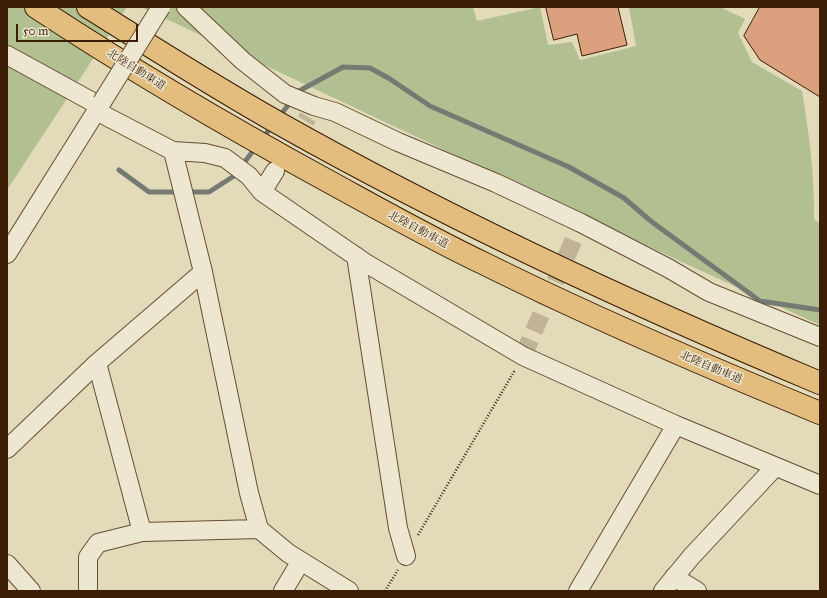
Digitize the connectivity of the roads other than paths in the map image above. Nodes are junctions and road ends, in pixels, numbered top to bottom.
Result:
1 (36, 7) edge
2 (88, 7) edge
3 (161, 7) edge
4 (186, 7) edge
5 (7, 55) edge
6 (99, 106) junction
7 (173, 151) junction
8 (275, 171) tunnel mouth
9 (262, 192) junction
10 (7, 254) edge
11 (356, 256) junction
12 (203, 272) junction
13 (820, 337) edge
14 (97, 363) junction
15 (820, 383) edge
16 (820, 413) edge
17 (676, 425) junction
18 (7, 449) edge
19 (775, 467) junction
20 (820, 485) edge
21 (259, 529) junction
22 (142, 532) junction
23 (406, 556) road end
24 (301, 561) junction
25 (7, 564) edge
26 (668, 584) edge
27 (31, 591) edge
28 (88, 591) edge
29 (283, 591) edge
30 (349, 591) edge
31 (578, 591) edge
32 (697, 591) edge

1 - 16 highway, 北陸自動車道
2 - 15 highway
3 - 6 street, bridge
4 - 13 street
5 - 6 street
6 - 7 street
6 - 10 street
7 - 9 street
7 - 12 street
8 - 9 street
9 - 11 street
11 - 17 street
11 - 23 street
12 - 14 street
12 - 21 street
14 - 18 street
14 - 22 street
17 - 19 street
17 - 31 street
19 - 20 street
19 - 26 street
21 - 22 street
21 - 24 street
22 - 28 street
24 - 29 street
24 - 30 street
25 - 27 street
26 - 32 street

